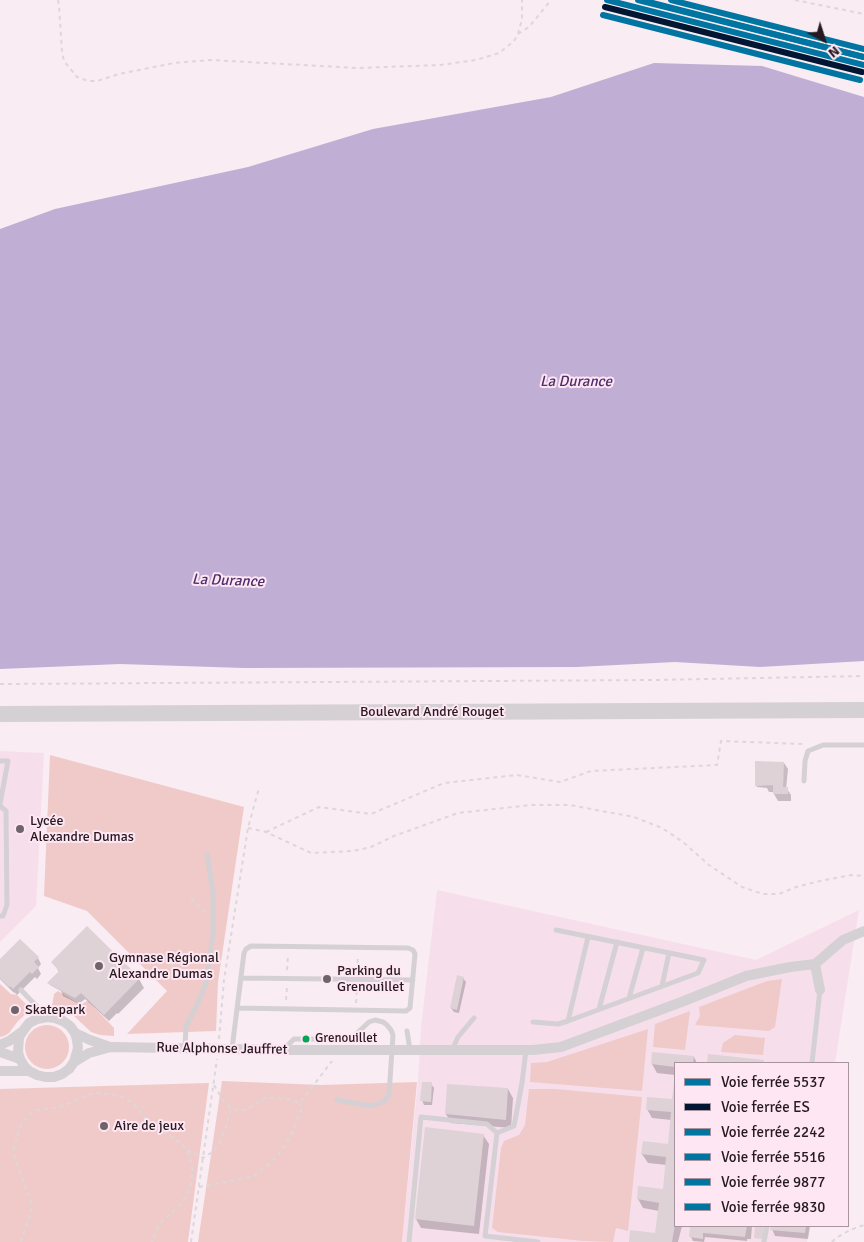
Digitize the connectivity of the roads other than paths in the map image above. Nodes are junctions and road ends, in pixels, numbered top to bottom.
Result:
1 (864, 710) edge
2 (0, 714) edge
3 (864, 745) edge
4 (0, 761) edge
5 (804, 781) dead end
6 (0, 805) edge
7 (207, 854) dead end
8 (0, 916) edge
9 (556, 930) dead end
10 (864, 931) edge
11 (588, 937) junction
12 (617, 942) junction
13 (643, 948) junction
14 (669, 953) junction
15 (815, 964) junction
16 (241, 978) junction
17 (413, 980) junction
18 (662, 986) junction
19 (20, 990) dead end
20 (820, 990) joint
21 (629, 998) junction
22 (237, 1008) junction
23 (599, 1009) junction
24 (383, 1011) junction
25 (47, 1017) junction
26 (474, 1018) dead end
27 (568, 1021) junction
28 (382, 1022) junction
29 (533, 1022) dead end
30 (22, 1030) junction
31 (407, 1031) dead end
32 (75, 1033) junction
33 (0, 1045) edge
34 (111, 1047) junction
35 (185, 1048) junction
36 (232, 1050) junction
37 (282, 1050) junction
38 (393, 1050) junction
39 (410, 1050) junction
40 (452, 1050) junction
41 (526, 1050) junction
42 (0, 1052) edge
43 (20, 1060) junction
44 (74, 1062) junction
45 (812, 1062) edge
46 (0, 1071) edge
47 (29, 1071) junction
48 (337, 1100) dead end
49 (497, 1133) junction
50 (767, 1227) edge
51 (484, 1239) edge
52 (409, 1242) edge
53 (538, 1242) edge
54 (764, 1242) edge

1 - 2 main road, Boulevard André Rouget
3 - 5 lane
4 - 6 lane
6 - 8 lane
7 - 35 lane
9 - 11 lane
10 - 15 street
11 - 12 lane
11 - 27 lane
12 - 13 lane
12 - 23 lane
13 - 14 lane
13 - 21 lane
14 - 18 lane
14 - 18 lane
15 - 20 street
15 - 41 street, Rue Alphonse Jauffret
16 - 17 lane
16 - 17 lane
16 - 22 lane
17 - 24 lane
18 - 21 lane
19 - 25 lane
20 - 45 lane
21 - 23 lane
22 - 24 lane
22 - 36 lane
23 - 27 lane
24 - 28 lane
25 - 30 street
25 - 32 street, Rue Alphonse Jauffret
26 - 40 lane
27 - 29 lane
28 - 37 lane
28 - 38 lane
30 - 33 street
30 - 43 street
31 - 39 lane
32 - 34 street, Rue Alphonse Jauffret
32 - 44 street
34 - 35 street, Rue Alphonse Jauffret
34 - 44 street, Rue Alphonse Jauffret
35 - 36 street, Rue Alphonse Jauffret
36 - 37 street, Rue Alphonse Jauffret
37 - 38 street, Rue Alphonse Jauffret
38 - 39 street, Rue Alphonse Jauffret
38 - 48 lane
39 - 40 street, Rue Alphonse Jauffret
40 - 41 street, Rue Alphonse Jauffret
41 - 49 lane
42 - 43 street
43 - 47 street
44 - 47 street, Rue Alphonse Jauffret
46 - 47 street, Rue Alphonse Jauffret
49 - 51 lane
49 - 52 lane
50 - 54 lane
51 - 53 lane

